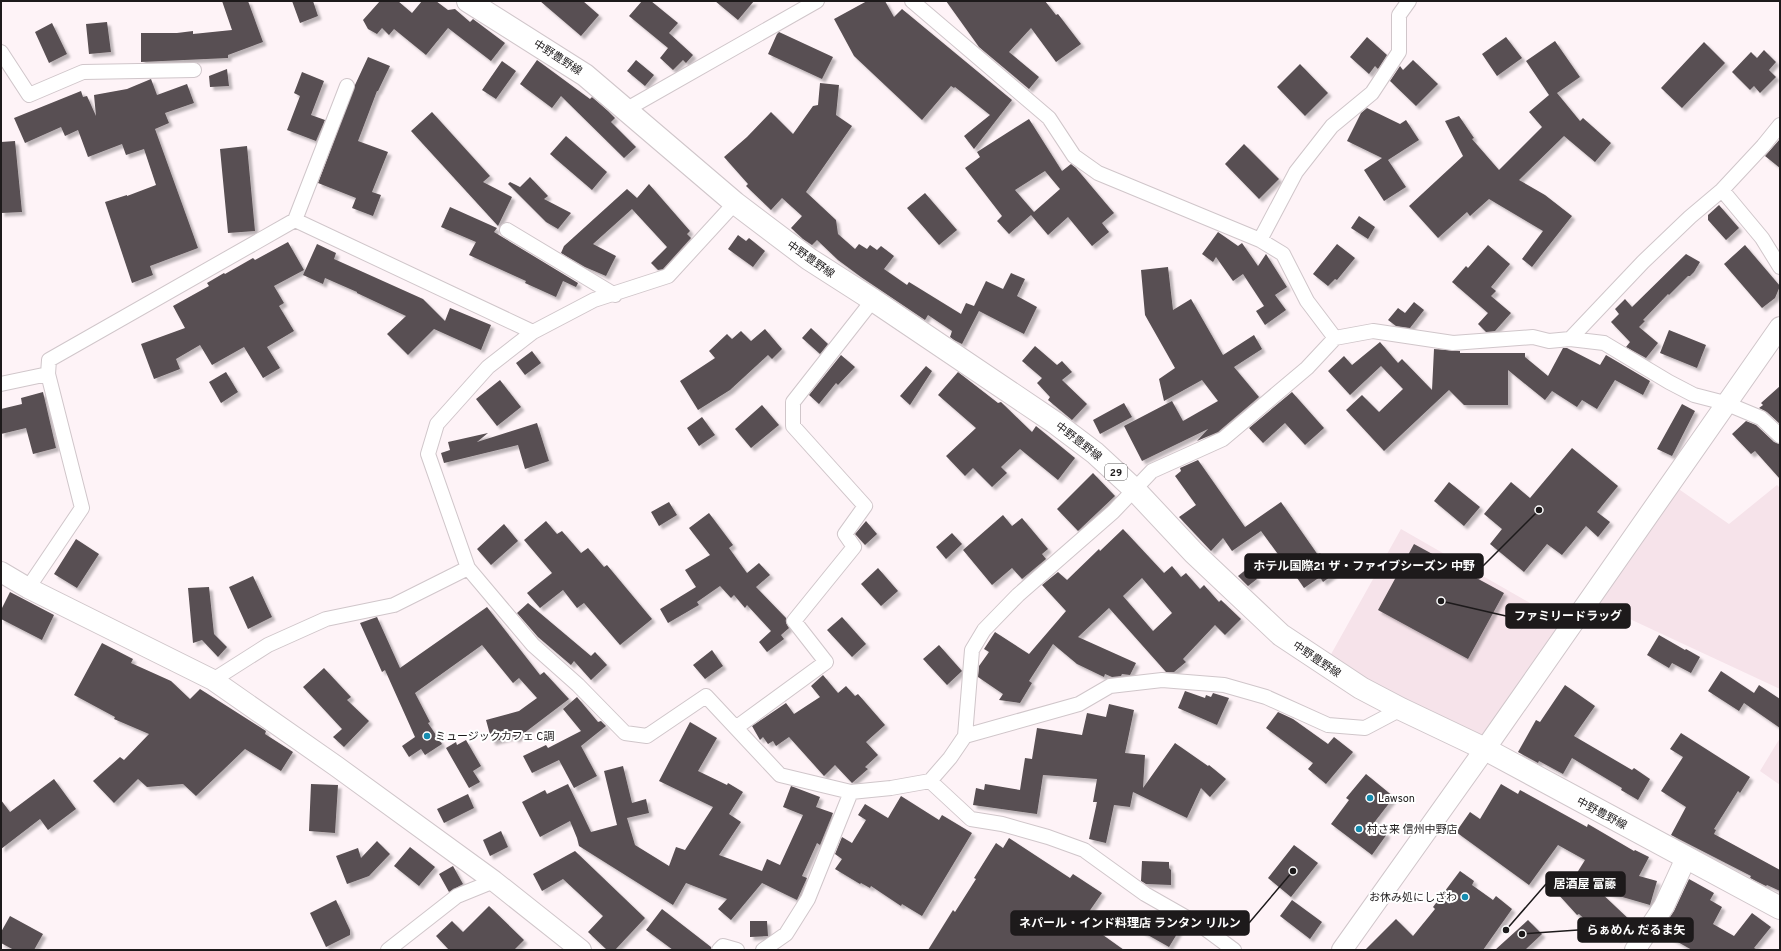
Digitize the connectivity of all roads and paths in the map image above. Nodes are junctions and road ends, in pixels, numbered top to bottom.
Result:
1 (468, 1) edge
2 (817, 1) edge
3 (912, 1) edge
4 (1409, 1) edge
5 (2, 57) edge
6 (194, 70) dead end
7 (347, 86) dead end
8 (627, 109) junction
9 (1780, 125) edge
10 (1722, 190) junction
11 (735, 203) junction
12 (295, 220) junction
13 (507, 230) dead end
14 (1260, 240) junction
15 (1780, 267) edge
16 (615, 294) junction
17 (873, 300) junction
18 (1780, 327) edge
19 (533, 332) junction
20 (1335, 338) junction
21 (1570, 339) junction
22 (48, 374) junction
23 (1, 384) edge
24 (1725, 403) junction
25 (1780, 436) edge
26 (1134, 489) junction
27 (468, 568) junction
28 (1, 572) edge
29 (28, 588) junction
30 (214, 680) junction
31 (1401, 710) junction
32 (737, 727) junction
33 (964, 736) junction
34 (1485, 749) junction
35 (930, 781) junction
36 (851, 792) junction
37 (1686, 858) junction
38 (494, 881) junction
39 (1780, 908) edge
40 (388, 950) edge
41 (581, 950) edge
42 (719, 950) edge
43 (737, 950) edge
44 (764, 950) edge
45 (1234, 950) edge
46 (1342, 950) edge
47 (1635, 950) edge

1 - 8 main road, 中野豊野線 / 29
2 - 8 street
3 - 14 street
4 - 14 street
5 - 6 street
7 - 12 street
8 - 11 main road, 中野豊野線 / 29
9 - 10 street
10 - 15 street
10 - 21 street
11 - 16 street
11 - 17 main road, 中野豊野線 / 29
12 - 19 street
12 - 22 street
13 - 16 street
14 - 20 street
16 - 19 street
17 - 26 main road, 中野豊野線 / 29
17 - 32 street
18 - 24 street
19 - 27 street
20 - 21 street
20 - 26 street
21 - 24 street
22 - 23 street
22 - 29 street
24 - 25 street
24 - 34 street
26 - 31 main road, 中野豊野線 / 29
26 - 33 street
27 - 30 street
27 - 32 street
28 - 29 street
29 - 30 street
30 - 38 street
31 - 33 street
31 - 34 main road, 中野豊野線 / 29
32 - 36 street
33 - 35 street
34 - 37 main road, 中野豊野線 / 29
34 - 46 street
35 - 36 street
35 - 45 street
36 - 44 street
37 - 39 main road, 中野豊野線 / 29
37 - 47 street
38 - 40 street
38 - 41 street
42 - 43 street

